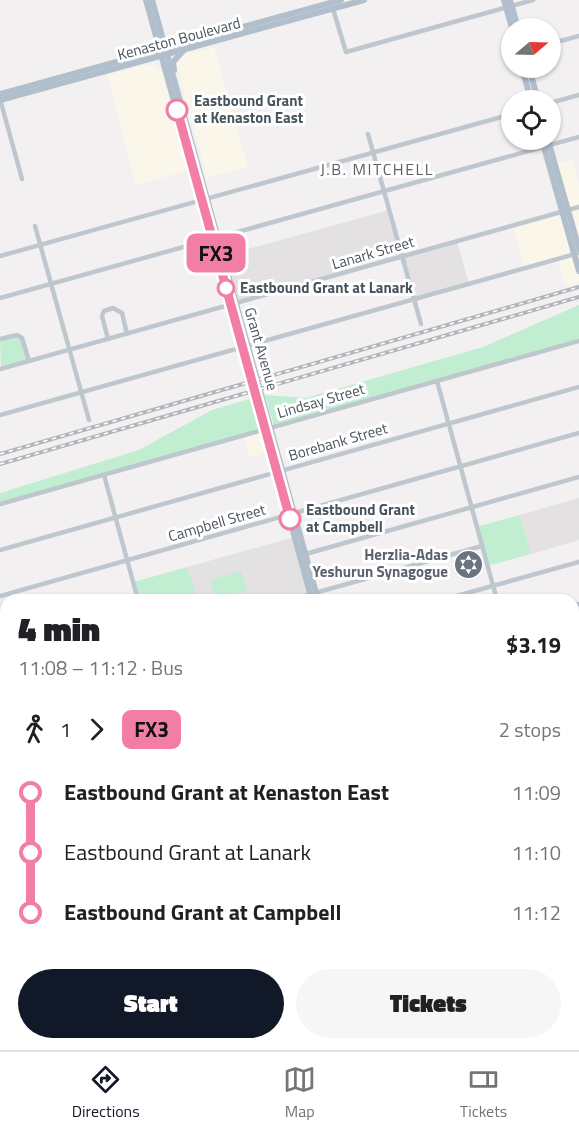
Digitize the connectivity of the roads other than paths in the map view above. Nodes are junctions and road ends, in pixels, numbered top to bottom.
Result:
1 (146, 0) edge
2 (152, 0) edge
3 (342, 0) edge
4 (364, 0) edge
5 (533, 0) edge
6 (508, 3) edge
7 (333, 9) junction
8 (510, 18) edge
9 (514, 18) edge
10 (152, 22) junction
11 (161, 32) junction
12 (579, 36) edge
13 (195, 41) junction
14 (561, 41) edge
15 (185, 49) junction
16 (163, 52) junction
17 (147, 57) junction
18 (167, 74) junction
19 (176, 88) junction
20 (0, 94) edge
21 (579, 95) edge
22 (0, 100) edge
23 (561, 100) edge
24 (501, 117) edge
25 (368, 134) dead end
26 (579, 137) edge
27 (561, 140) edge
28 (520, 150) edge
29 (548, 150) edge
30 (373, 153) junction
31 (22, 178) dead end
32 (384, 191) junction
33 (204, 199) junction
34 (579, 207) edge
35 (565, 211) junction
36 (35, 226) dead end
37 (215, 238) junction
38 (40, 245) junction
39 (577, 252) edge
40 (0, 256) edge
41 (402, 257) junction
42 (579, 271) edge
43 (51, 284) junction
44 (0, 298) edge
45 (414, 300) junction
46 (233, 304) junction
47 (420, 324) dead end
48 (127, 334) junction
49 (0, 339) edge
50 (108, 339) junction
51 (579, 341) edge
52 (245, 347) junction
53 (69, 350) junction
54 (29, 361) junction
55 (0, 368) edge
56 (437, 381) junction
57 (579, 387) edge
58 (81, 392) junction
59 (0, 415) edge
60 (89, 420) dead end
61 (448, 424) junction
62 (268, 428) junction
63 (579, 433) edge
64 (460, 466) junction
65 (280, 471) junction
66 (104, 475) junction
67 (579, 477) edge
68 (0, 504) edge
69 (471, 507) junction
70 (292, 514) junction
71 (116, 518) junction
72 (482, 546) junction
73 (0, 550) edge
74 (303, 555) junction
75 (128, 560) junction
76 (579, 562) edge
77 (493, 586) junction
78 (7, 594) edge
79 (136, 594) edge
80 (313, 594) edge
81 (324, 594) edge
82 (464, 594) edge
83 (495, 594) edge

1 - 10 main road, Grant Avenue
2 - 11 main road, Grant Avenue
3 - 13 main road, Kenaston Boulevard
4 - 7 main road, Kenaston Boulevard
5 - 6 street
6 - 7 street
6 - 8 main road
6 - 9 main road
7 - 15 main road, Kenaston Boulevard
10 - 16 main road, Grant Avenue
10 - 17 main road
11 - 13 main road
11 - 16 main road, Grant Avenue
12 - 14 street
13 - 16 main road, Kenaston Boulevard
15 - 16 main road, Kenaston Boulevard
15 - 19 main road
16 - 17 main road, Kenaston Boulevard
16 - 18 main road, Grant Avenue
16 - 19 main road, Grant Avenue
17 - 18 main road
17 - 20 main road, Kenaston Boulevard
17 - 22 main road, Kenaston Boulevard
18 - 33 main road, Grant Avenue
19 - 33 main road, Grant Avenue
21 - 23 street
22 - 31 street
24 - 30 street
25 - 30 street
26 - 27 street
28 - 32 street
29 - 35 main road
30 - 32 street
30 - 33 street
32 - 37 street
32 - 41 street
33 - 37 main road, Grant Avenue
33 - 38 street
34 - 35 street, Lanark Street
35 - 39 main road
35 - 41 street, Lanark Street
36 - 38 street
37 - 43 street
37 - 46 main road, Grant Avenue
38 - 40 street
38 - 43 street
39 - 42 main road
39 - 45 street
41 - 45 street
41 - 46 street, Lanark Street
43 - 44 street
43 - 53 street
45 - 47 street
45 - 52 street
46 - 48 street, Lanark Street
46 - 52 main road, Grant Avenue
48 - 50 street, Lanark Street
48 - 50 street
49 - 54 street
50 - 53 street, Lanark Street
51 - 56 street, Lindsay Street
52 - 58 street
52 - 62 main road, Grant Avenue
53 - 54 street, Lanark Street
53 - 58 street
54 - 55 street, Lanark Street
56 - 61 street
56 - 62 street, Lindsay Street
57 - 61 street, Borebank Street
58 - 59 street
58 - 60 street
61 - 64 street
61 - 65 street, Borebank Street
62 - 65 main road, Grant Avenue
62 - 66 street, Lindsay Street
63 - 64 street, Campbell Street
64 - 69 street
64 - 70 street, Campbell Street
65 - 70 main road, Grant Avenue
65 - 71 street, Borebank Street
66 - 68 street, Lindsay Street
66 - 71 street
67 - 69 street
69 - 72 street
69 - 74 street
70 - 74 main road, Grant Avenue
70 - 75 street, Campbell Street
71 - 73 street, Borebank Street
71 - 75 street
72 - 77 street
72 - 81 street
74 - 80 main road, Grant Avenue
75 - 78 street, Campbell Street
75 - 79 street
76 - 77 street
77 - 82 street
77 - 83 street

